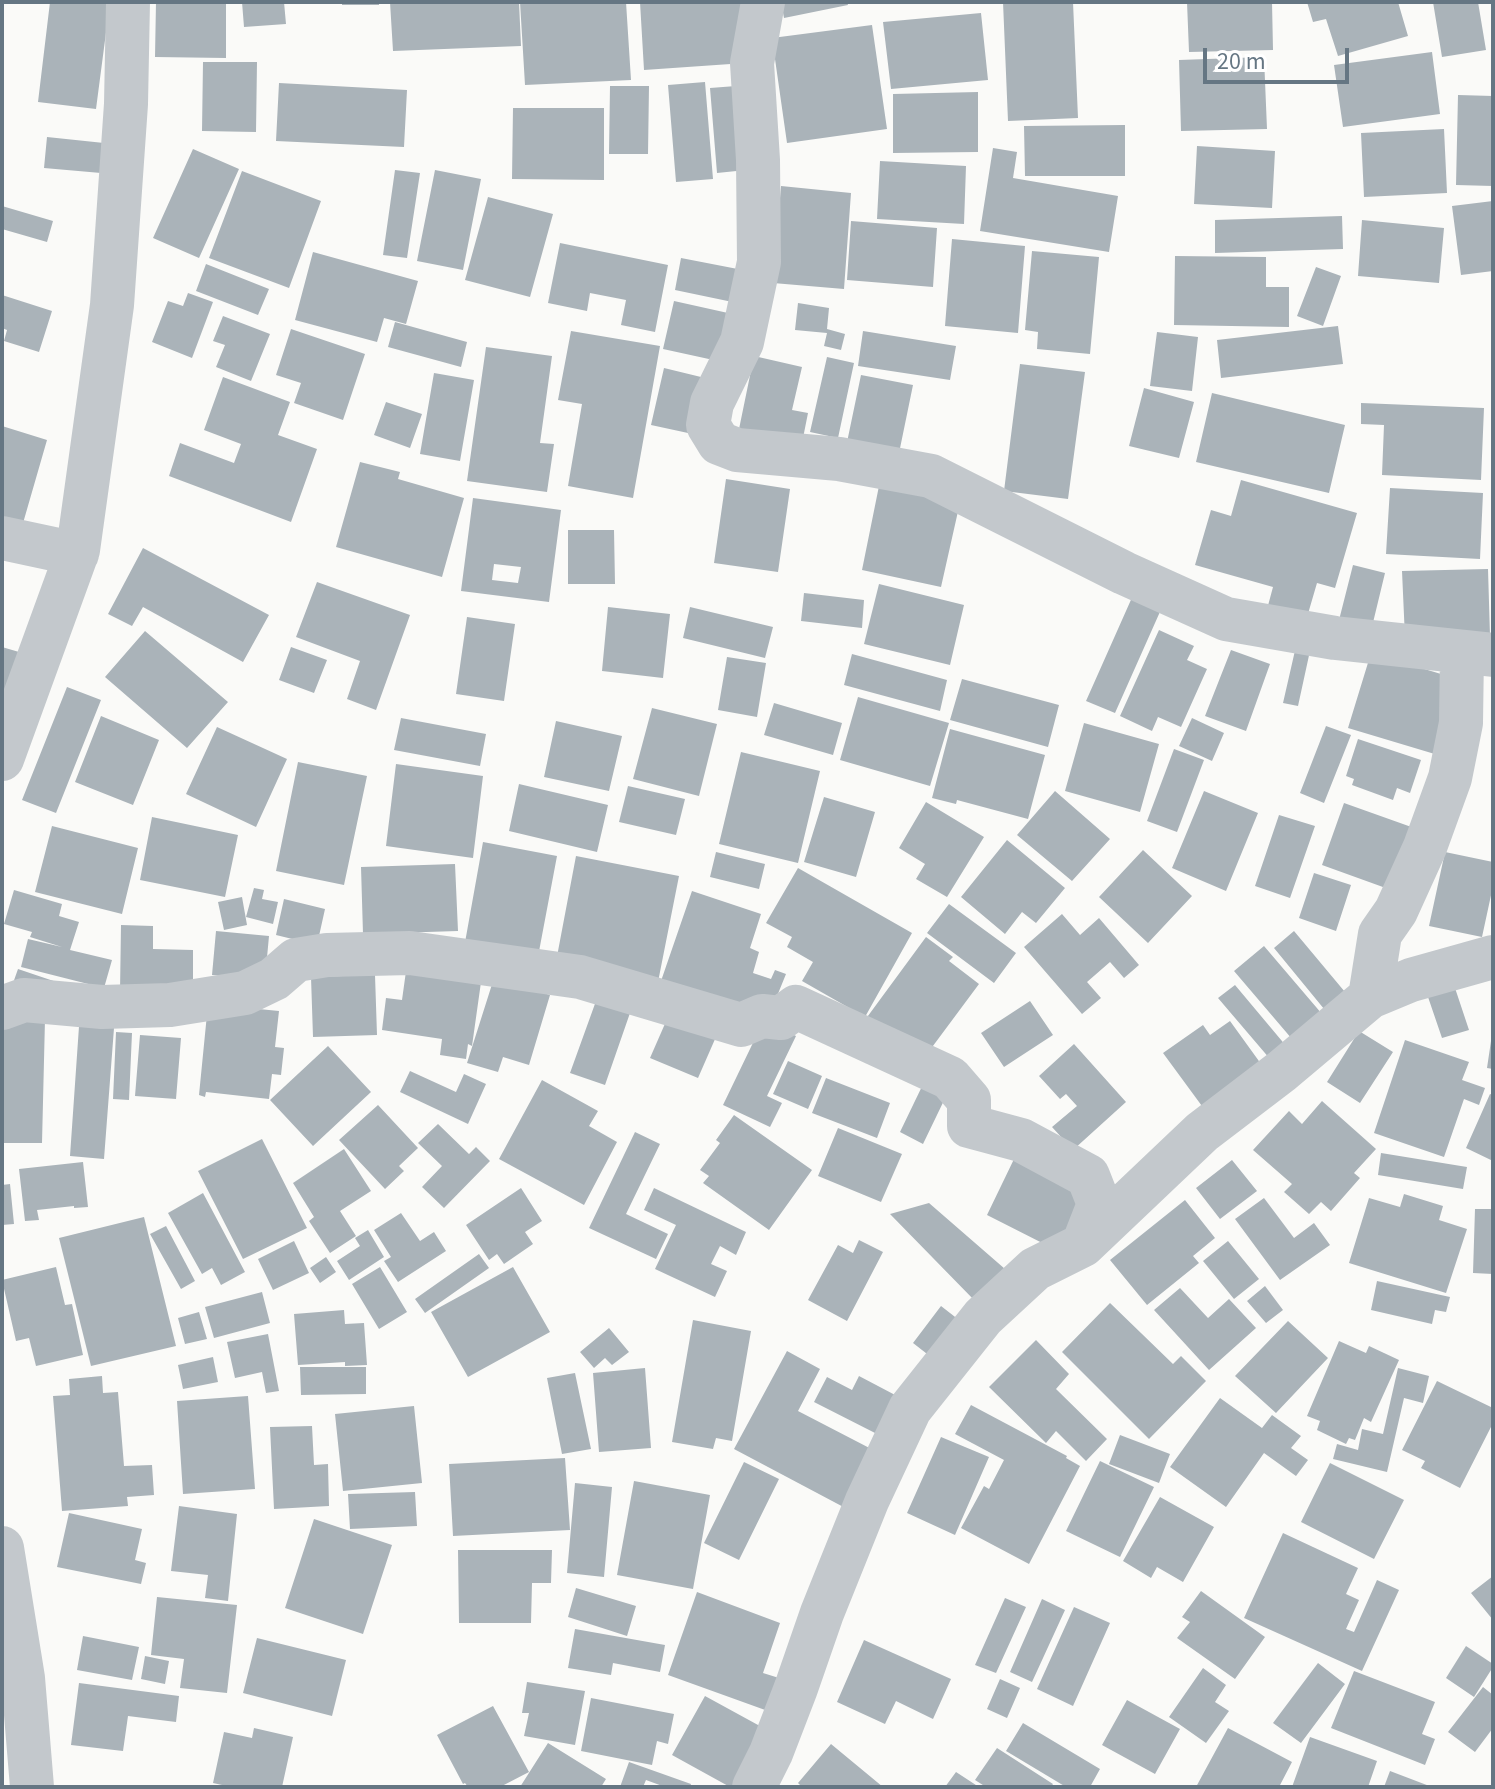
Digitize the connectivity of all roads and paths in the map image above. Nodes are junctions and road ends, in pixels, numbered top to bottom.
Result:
1 (128, 2) edge
2 (763, 2) edge
3 (2, 538) edge
4 (77, 554) junction
5 (1478, 654) edge
6 (2, 759) edge
7 (1493, 957) edge
8 (1370, 997) junction
9 (2, 1008) edge
10 (1083, 1245) junction
11 (2, 1548) edge
12 (32, 1787) edge
13 (754, 1787) edge

1 - 4 street
2 - 5 street
3 - 4 street
4 - 6 street
5 - 8 street
7 - 8 street
8 - 10 street
9 - 10 street
10 - 13 street
11 - 12 street

